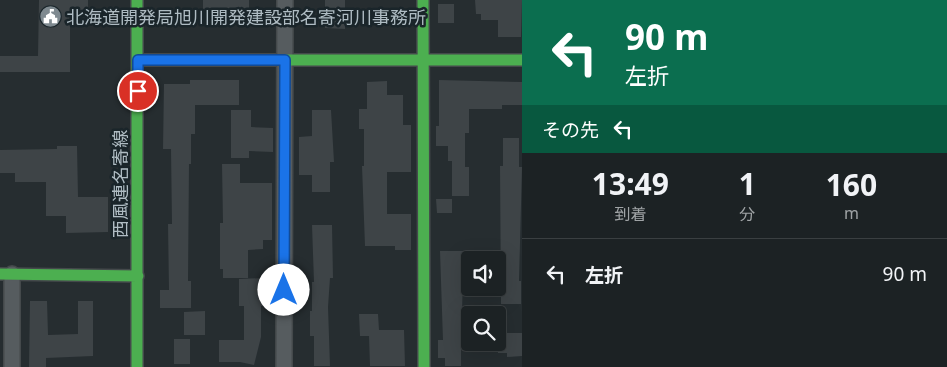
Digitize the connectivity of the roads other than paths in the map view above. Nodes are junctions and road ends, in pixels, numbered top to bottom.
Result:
1 (137, 0) edge
2 (285, 0) edge
3 (423, 0) edge
4 (423, 59) junction
5 (138, 60) junction
6 (285, 60) junction
7 (522, 60) edge
8 (6, 274) edge
9 (138, 276) junction
10 (12, 367) edge
11 (137, 367) edge
12 (284, 367) edge
13 (424, 367) edge

1 - 5 street, 西風連名寄線
2 - 6 street
3 - 4 street
4 - 6 street
4 - 7 street
4 - 13 street
5 - 6 street
5 - 9 street, 西風連名寄線
6 - 12 street
8 - 9 street
8 - 10 street
9 - 11 street, 西風連名寄線

